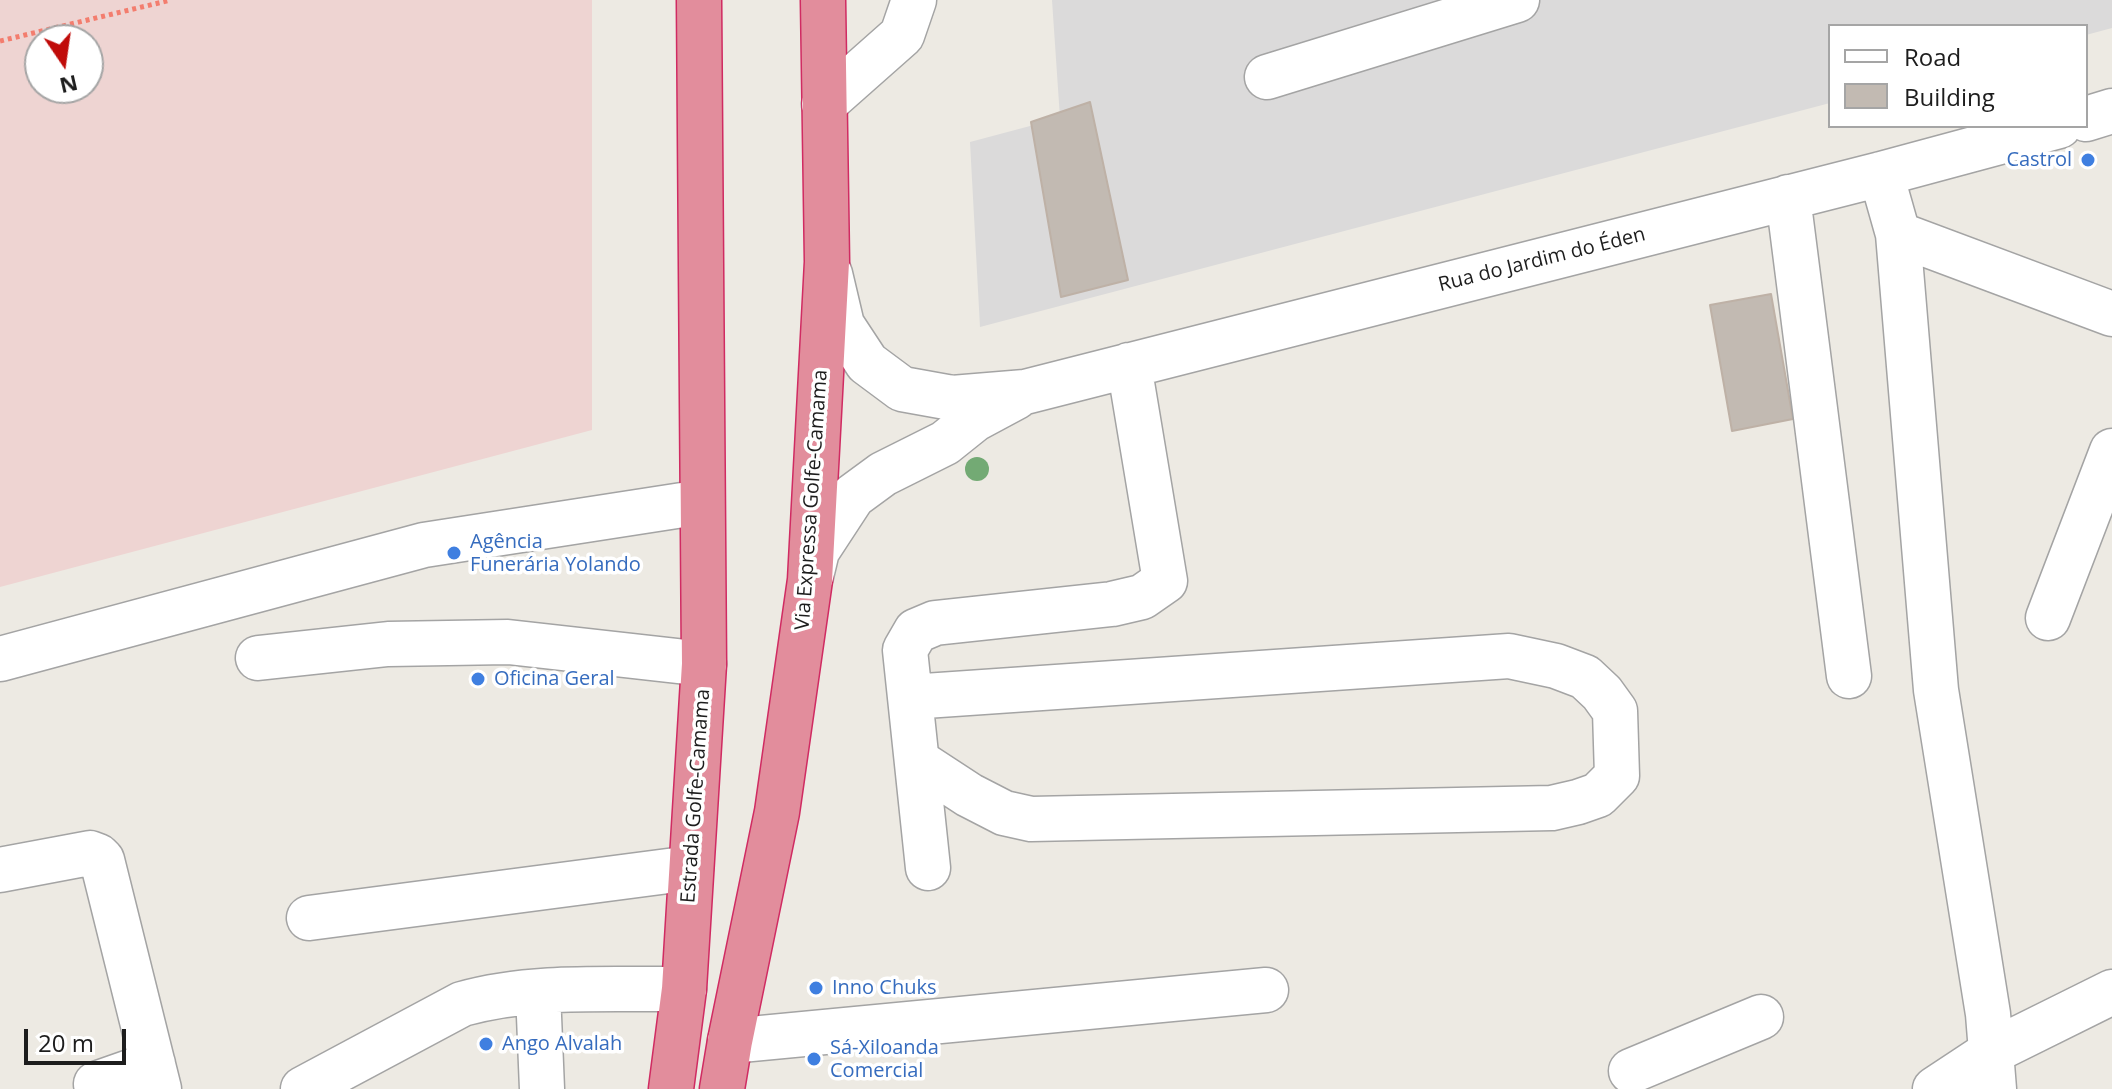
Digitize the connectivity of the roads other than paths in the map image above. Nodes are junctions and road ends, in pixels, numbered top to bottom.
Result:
1 (699, 0) edge
2 (823, 0) edge
3 (914, 0) edge
4 (1517, 0) edge
5 (1267, 77) dead end
6 (824, 104) junction
7 (2112, 111) edge
8 (2088, 118) edge
9 (2052, 128) edge
10 (1881, 174) junction
11 (1788, 197) junction
12 (1898, 234) junction
13 (827, 262) junction
14 (2112, 314) edge
15 (1129, 365) junction
16 (1025, 392) junction
17 (2112, 451) edge
18 (702, 502) junction
19 (810, 580) junction
20 (2048, 618) dead end
21 (258, 658) dead end
22 (0, 659) edge
23 (704, 664) junction
24 (1849, 676) dead end
25 (910, 697) junction
26 (917, 761) junction
27 (691, 868) junction
28 (928, 868) dead end
29 (0, 870) edge
30 (309, 918) dead end
31 (684, 989) junction
32 (1266, 990) dead end
33 (538, 992) junction
34 (2112, 992) edge
35 (1761, 1017) dead end
36 (730, 1041) junction
37 (1630, 1069) edge
38 (1992, 1071) edge
39 (156, 1076) edge
40 (96, 1084) dead end
41 (303, 1089) edge
42 (542, 1089) edge
43 (671, 1089) edge
44 (722, 1089) edge
45 (1935, 1089) edge

1 - 18 highway
2 - 6 highway, Via Expressa Golfe-Camama
3 - 6 street
4 - 5 street
6 - 13 highway, Via Expressa Golfe-Camama
7 - 8 street
9 - 10 street, Rua do Jardim do Éden
10 - 11 street, Rua do Jardim do Éden
10 - 12 street
11 - 15 street, Rua do Jardim do Éden
11 - 24 street
12 - 14 street
12 - 38 street
13 - 16 street
13 - 19 highway, Via Expressa Golfe-Camama
15 - 16 street, Rua do Jardim do Éden
15 - 25 street
16 - 19 street
17 - 20 street
18 - 22 street
18 - 23 highway, Estrada Golfe-Camama
19 - 36 highway, Via Expressa Golfe-Camama
21 - 23 street
23 - 27 highway, Estrada Golfe-Camama
25 - 26 street
25 - 26 street
26 - 28 street
27 - 30 street
27 - 31 highway, Estrada Golfe-Camama
29 - 39 street
31 - 33 street
31 - 43 highway, Estrada Golfe-Camama
32 - 36 street
33 - 41 street
33 - 42 street
34 - 38 street
35 - 37 street
36 - 44 highway, Via Expressa Golfe-Camama
38 - 45 street
39 - 40 street

